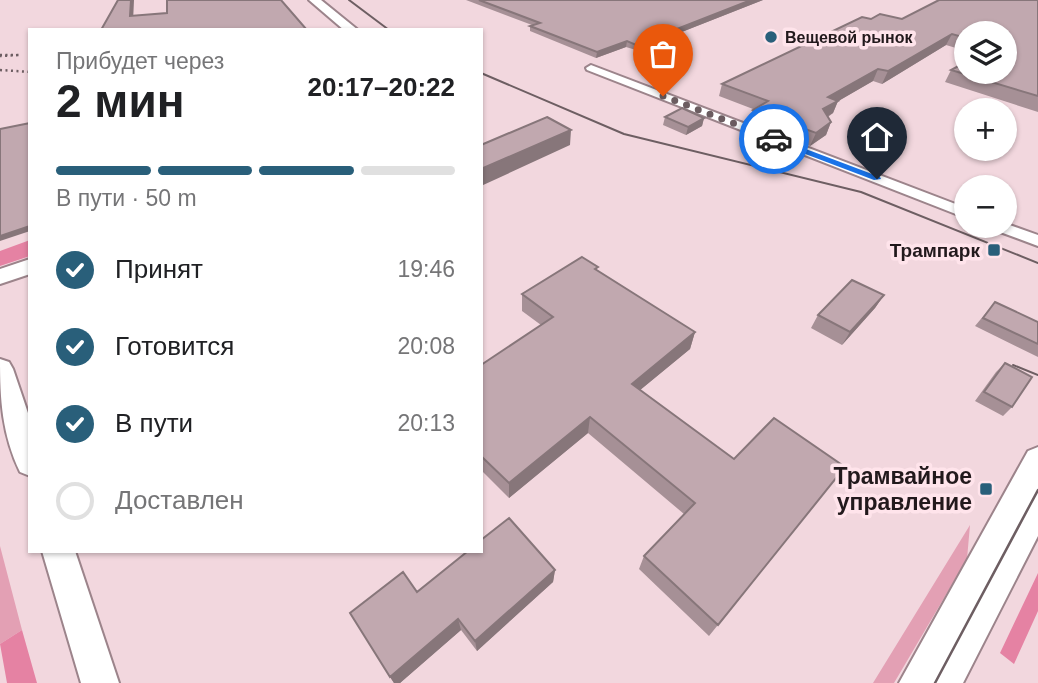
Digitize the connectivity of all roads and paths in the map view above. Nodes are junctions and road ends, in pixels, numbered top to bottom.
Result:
1 (314, 0) edge
2 (349, 28) edge
3 (590, 68) dead end
4 (954, 208) edge
5 (1017, 233) edge
6 (1038, 241) edge
7 (28, 267) edge
8 (0, 277) edge
9 (0, 369) edge
10 (28, 457) edge
11 (1038, 460) edge
12 (1038, 504) edge
13 (59, 553) edge
14 (100, 683) edge
15 (918, 683) edge
16 (943, 683) edge

1 - 2 street
3 - 4 street
5 - 6 street
7 - 8 street
9 - 10 street
11 - 15 street
12 - 16 street
13 - 14 street

